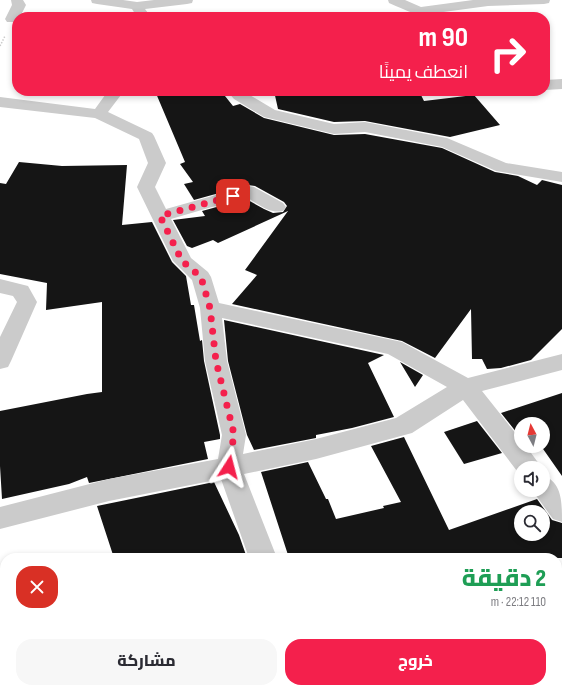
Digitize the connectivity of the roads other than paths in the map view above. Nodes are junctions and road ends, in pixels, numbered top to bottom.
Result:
1 (17, 0) edge
2 (97, 0) edge
3 (187, 0) edge
4 (394, 0) edge
5 (544, 0) edge
6 (137, 6) junction
7 (418, 11) joint
8 (16, 12) edge
9 (141, 12) edge
10 (562, 84) edge
11 (550, 85) edge
12 (112, 96) edge
13 (239, 96) edge
14 (0, 102) edge
15 (99, 114) junction
16 (562, 177) edge
17 (278, 207) dead end
18 (160, 216) junction
19 (0, 286) edge
20 (210, 308) junction
21 (0, 361) edge
22 (562, 362) edge
23 (466, 387) junction
24 (524, 461) edge
25 (229, 467) junction
26 (550, 495) edge
27 (562, 511) edge
28 (0, 518) edge
29 (261, 553) edge

1 - 8 street
2 - 6 street
3 - 6 street
4 - 7 street
5 - 7 street
6 - 9 street
10 - 11 street
12 - 15 street
13 - 16 street
14 - 15 street
15 - 18 street
17 - 18 street
18 - 20 street
19 - 21 street
20 - 23 street
20 - 25 street
22 - 23 street
23 - 24 street
23 - 25 street
25 - 28 street
25 - 29 street
26 - 27 street

